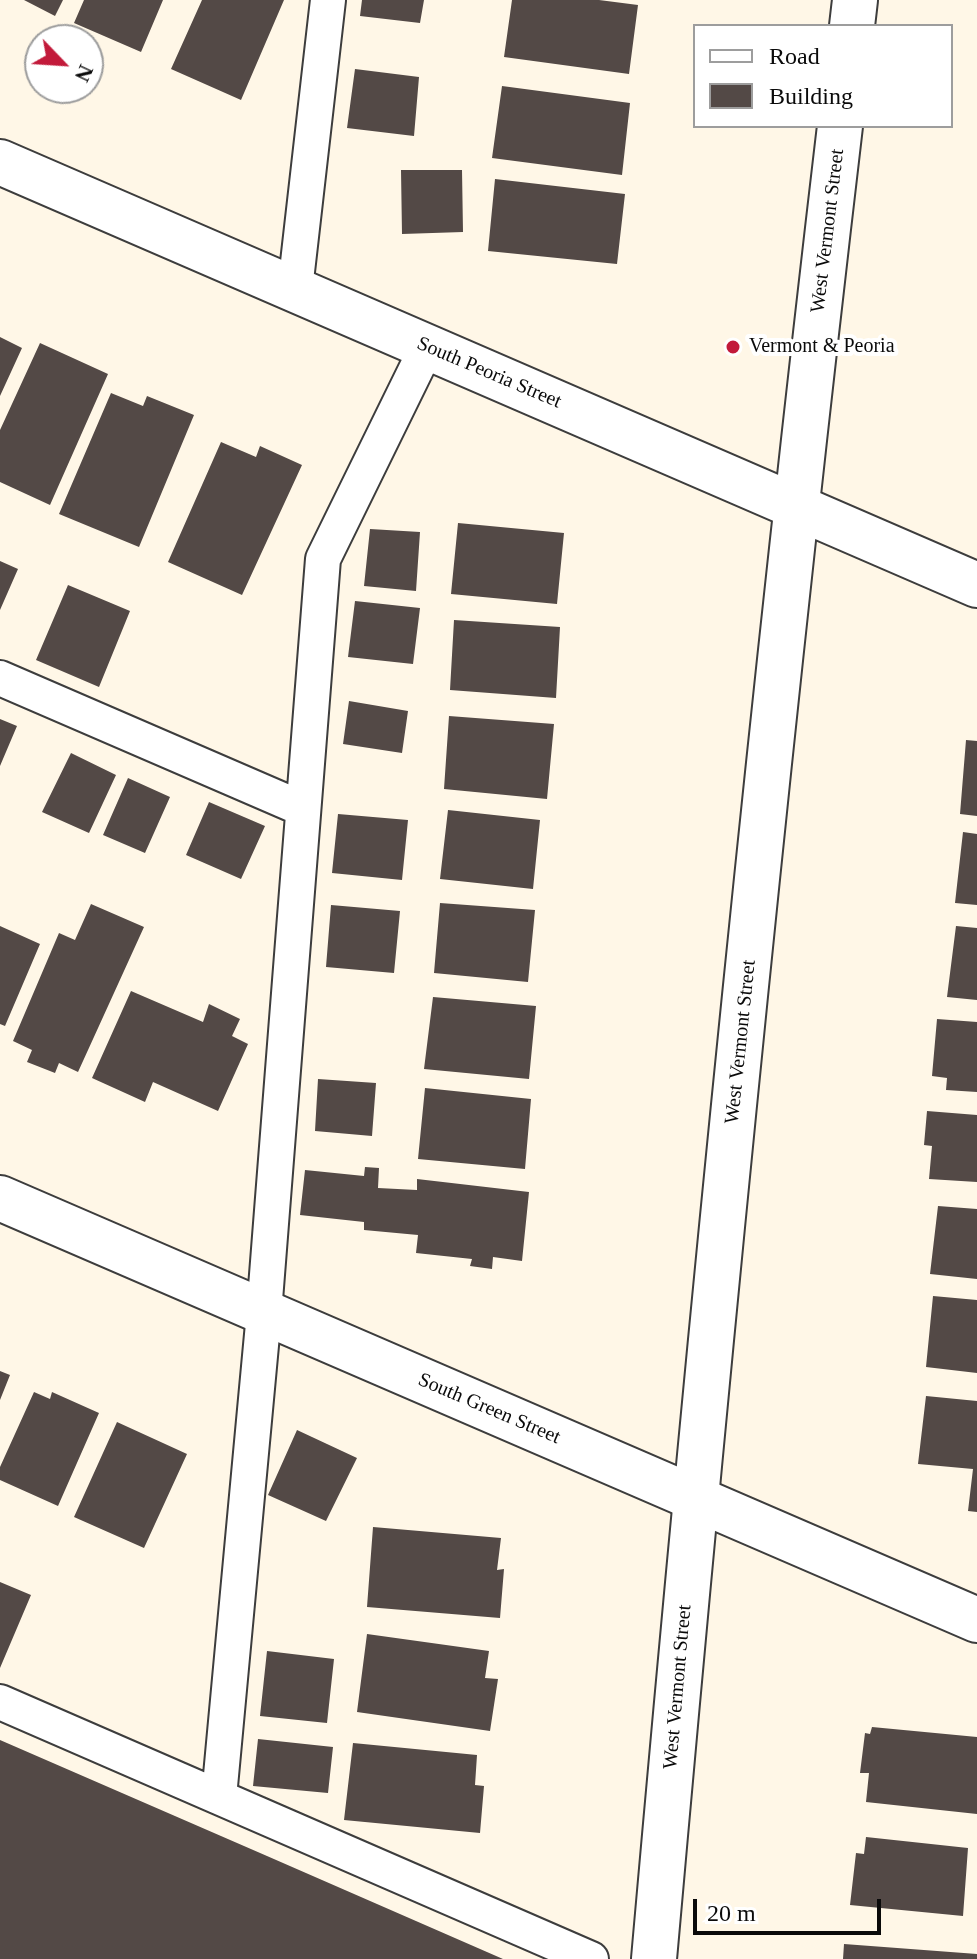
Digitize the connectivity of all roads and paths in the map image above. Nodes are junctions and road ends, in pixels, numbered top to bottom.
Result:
1 (328, 0) edge
2 (855, 0) edge
3 (852, 24) edge
4 (840, 128) edge
5 (0, 162) edge
6 (295, 289) junction
7 (427, 347) junction
8 (795, 506) junction
9 (977, 585) edge
10 (0, 678) edge
11 (303, 809) junction
12 (0, 1198) edge
13 (264, 1313) junction
14 (695, 1499) junction
15 (977, 1620) edge
16 (0, 1702) edge
17 (219, 1797) junction
18 (591, 1959) edge
19 (654, 1959) edge

1 - 6 lane
2 - 3 street
4 - 8 street, West Vermont Street
5 - 6 street, South Peoria Street
6 - 7 street, South Peoria Street
7 - 8 street, South Peoria Street
7 - 11 lane
8 - 9 street, South Peoria Street
8 - 14 street, West Vermont Street
10 - 11 lane
11 - 13 lane
12 - 13 street, South Green Street
13 - 14 street, South Green Street
13 - 17 lane
14 - 15 street, South Green Street
14 - 19 street, West Vermont Street
16 - 17 lane
17 - 18 lane

